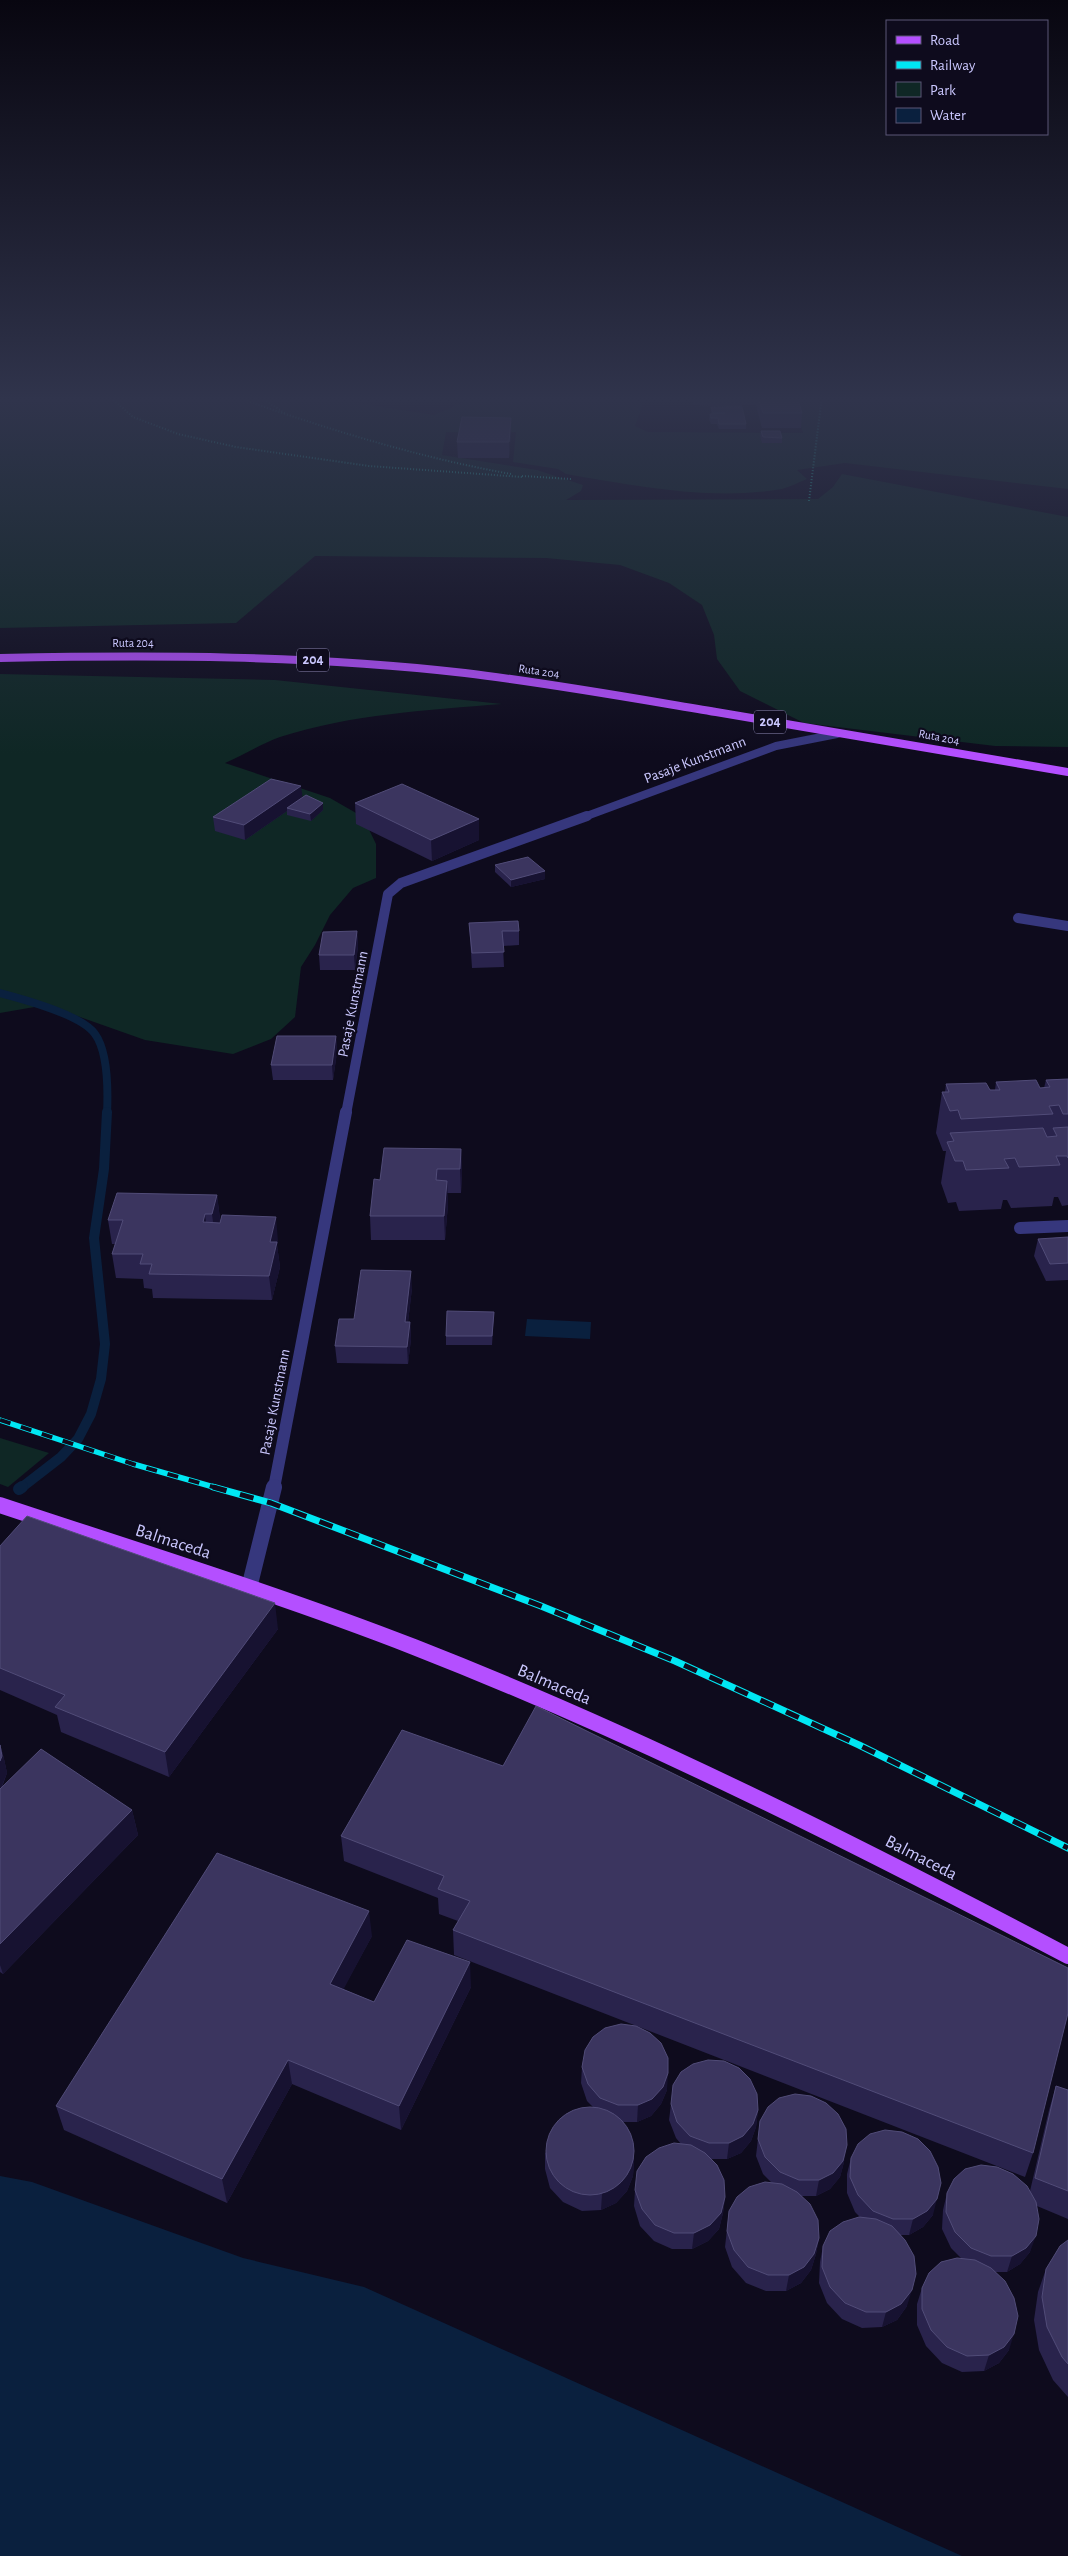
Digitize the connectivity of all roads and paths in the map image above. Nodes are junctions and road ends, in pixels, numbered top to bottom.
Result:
1 (0, 658) edge
2 (837, 734) junction
3 (917, 745) junction
4 (1068, 764) edge
5 (1068, 772) edge
6 (1018, 918) dead end
7 (1068, 926) edge
8 (1068, 1226) edge
9 (1020, 1228) dead end
10 (0, 1506) edge
11 (248, 1588) junction
12 (1068, 1956) edge

1 - 2 main road, Ruta 204 / 204
2 - 3 main road, Ruta 204 / 204
2 - 11 street, Pasaje Kunstmann
3 - 4 main road
3 - 5 main road, Ruta 204 / 204
6 - 7 street
8 - 9 street
10 - 11 main road, Balmaceda
11 - 12 main road, Balmaceda

